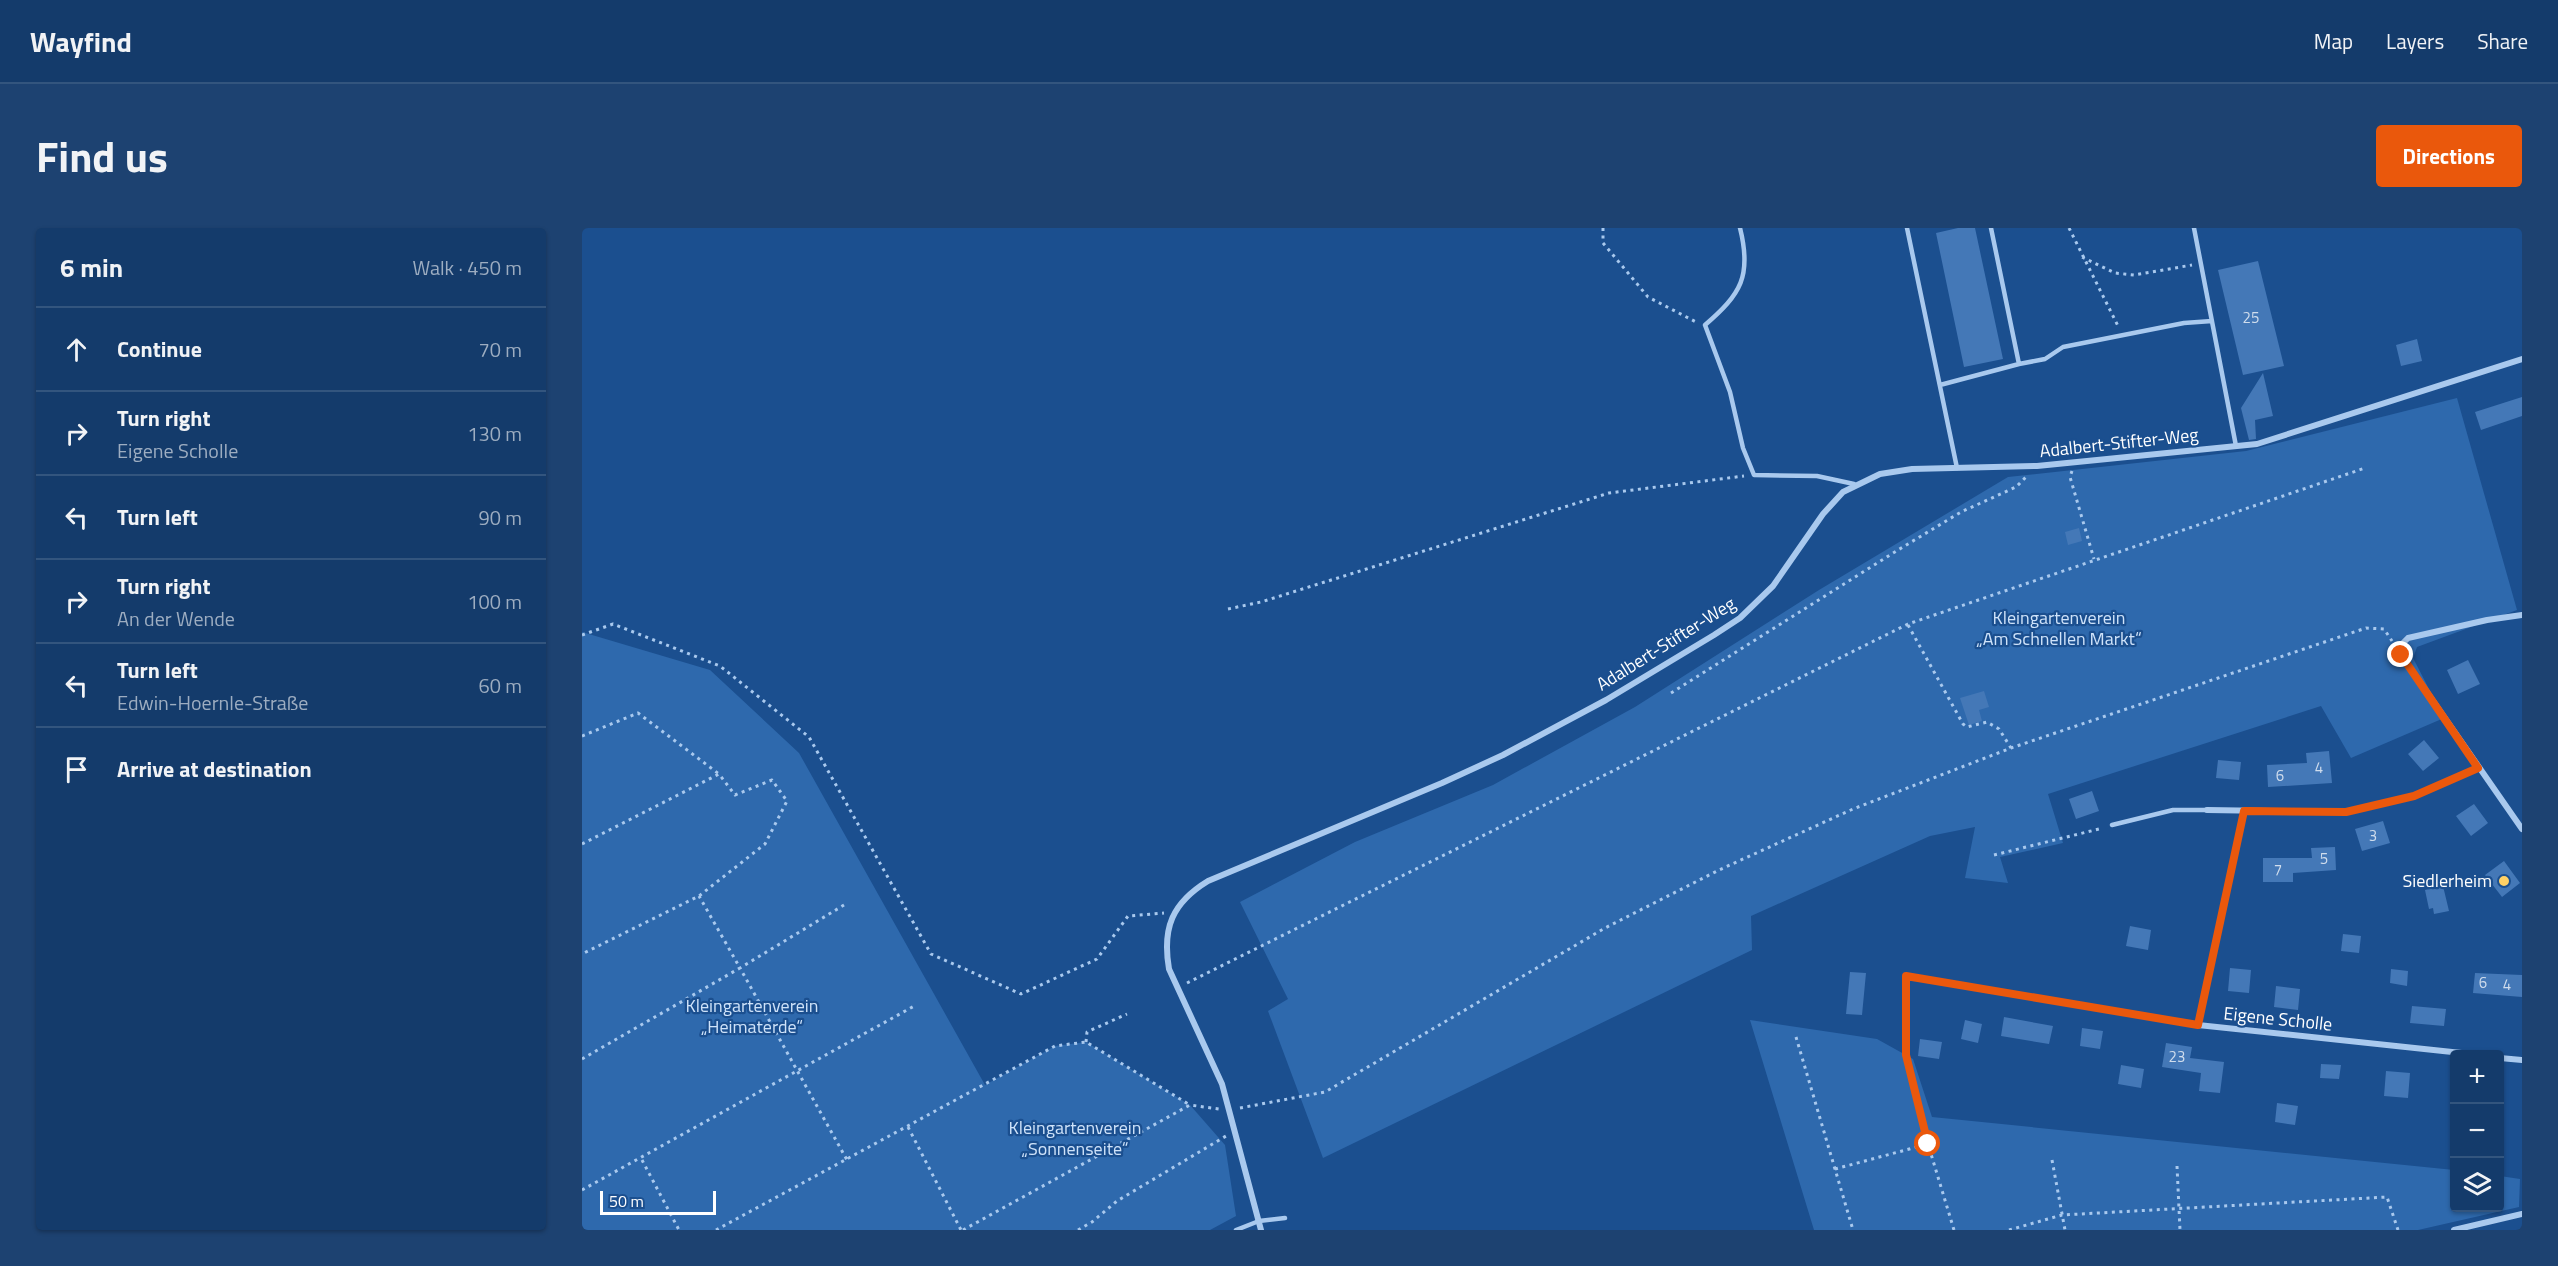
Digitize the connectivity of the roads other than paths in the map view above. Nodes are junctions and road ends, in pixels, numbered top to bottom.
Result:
1 (1740, 228) edge
2 (1907, 228) edge
3 (1991, 228) edge
4 (2194, 228) edge
5 (2212, 321) junction
6 (2522, 359) edge
7 (2019, 364) junction
8 (1940, 386) junction
9 (2236, 446) junction
10 (1957, 468) junction
11 (1854, 484) junction
12 (2522, 615) edge
13 (2478, 768) junction
14 (2207, 810) joint
15 (2112, 825) road end
16 (2522, 829) edge
17 (1906, 976) road end
18 (2450, 1052) edge
19 (2504, 1058) edge
20 (2522, 1060) edge
21 (2522, 1214) edge
22 (1285, 1218) dead end
23 (1259, 1221) junction
24 (1236, 1230) edge
25 (1262, 1230) edge
26 (2454, 1230) edge

1 - 11 lane
2 - 8 lane
3 - 7 lane
4 - 5 lane
5 - 7 lane
5 - 9 lane
6 - 9 street, Adalbert-Stifter-Weg
7 - 8 lane
8 - 10 lane
9 - 10 street, Adalbert-Stifter-Weg
10 - 11 street, Adalbert-Stifter-Weg
11 - 23 street, Adalbert-Stifter-Weg
12 - 13 street
13 - 14 street
13 - 16 street
14 - 15 lane
17 - 18 street, Eigene Scholle
19 - 20 street
21 - 26 street
22 - 23 lane
23 - 24 lane
23 - 25 street, Adalbert-Stifter-Weg

